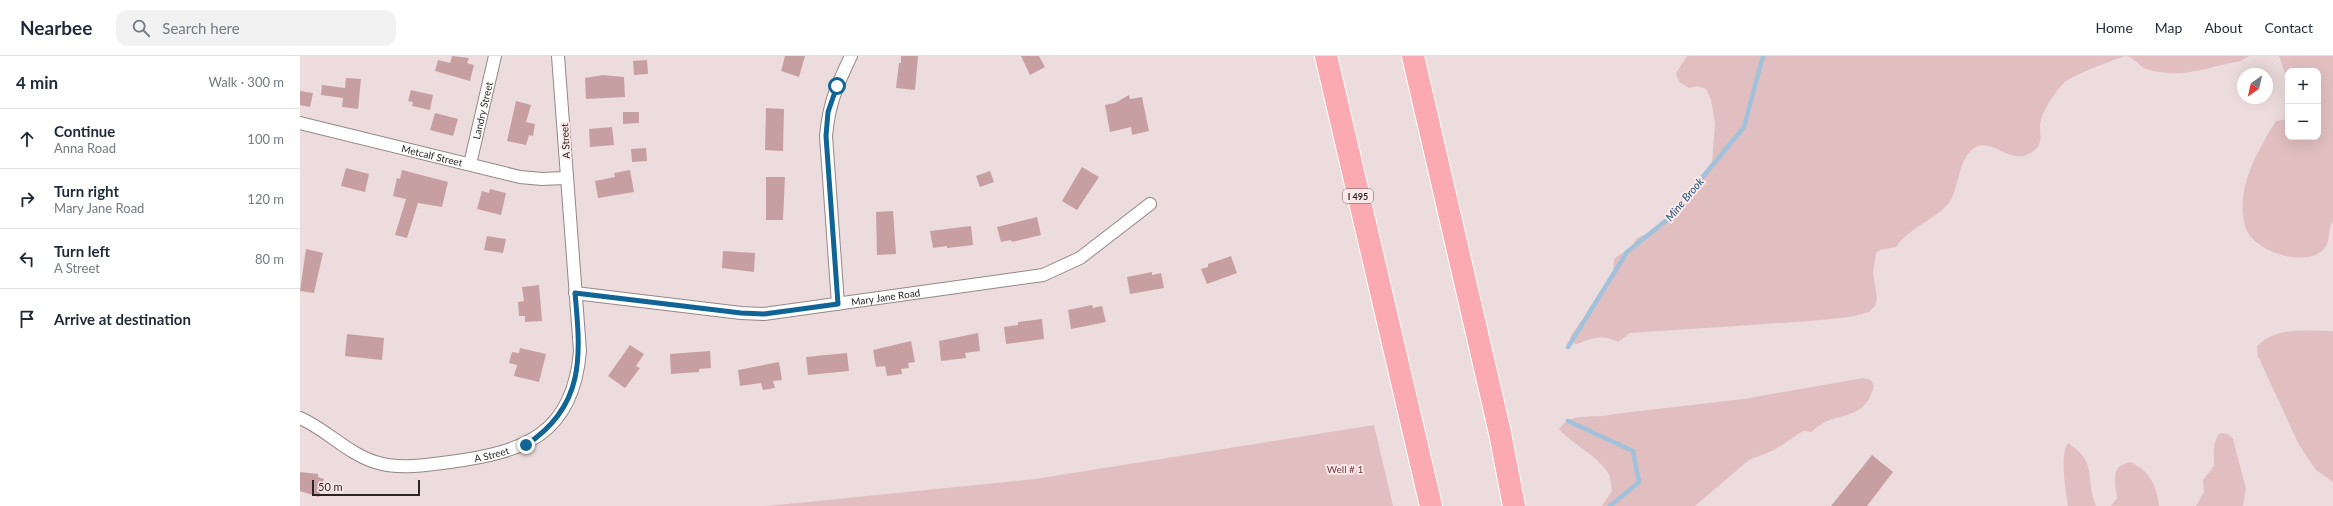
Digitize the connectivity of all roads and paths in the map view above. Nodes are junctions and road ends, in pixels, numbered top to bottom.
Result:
1 (495, 56) edge
2 (558, 56) edge
3 (851, 56) edge
4 (1326, 56) edge
5 (1413, 56) edge
6 (300, 123) edge
7 (470, 164) junction
8 (565, 178) junction
9 (1150, 204) dead end
10 (575, 293) junction
11 (838, 304) junction
12 (300, 418) edge
13 (1431, 506) edge
14 (1514, 506) edge

1 - 7 street, Landry Street
2 - 8 street, A Street
3 - 11 street
4 - 13 highway, I 495
5 - 14 highway
6 - 7 street, Metcalf Street
7 - 8 street, Metcalf Street
8 - 10 street, A Street
9 - 11 street, Mary Jane Road
10 - 11 street, Mary Jane Road
10 - 12 street, A Street

